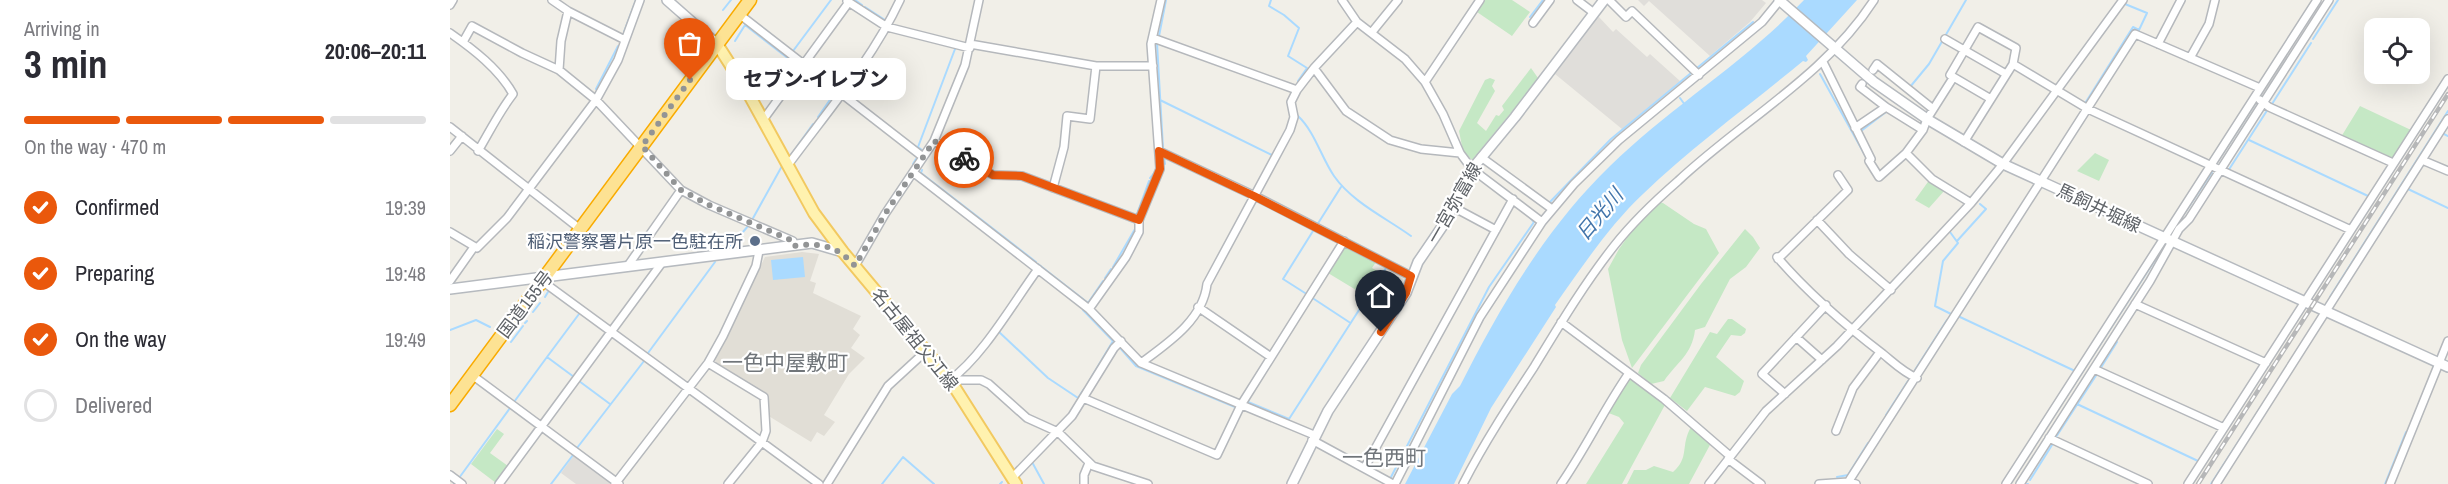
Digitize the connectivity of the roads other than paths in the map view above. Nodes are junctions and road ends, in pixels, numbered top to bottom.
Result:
1 (453, 0) edge
2 (552, 0) edge
3 (640, 0) edge
4 (667, 0) edge
5 (750, 0) edge
6 (900, 0) edge
7 (979, 0) edge
8 (1161, 0) edge
9 (1342, 0) edge
10 (1398, 0) edge
11 (1480, 0) edge
12 (1550, 0) edge
13 (1577, 0) edge
14 (1604, 0) edge
15 (1610, 0) edge
16 (1874, 0) edge
17 (2123, 0) edge
18 (2181, 0) edge
19 (2215, 0) edge
20 (2316, 0) edge
21 (847, 1) edge
22 (1781, 1) edge
23 (2327, 2) edge
24 (450, 5) edge
25 (568, 11) junction
26 (1594, 13) junction
27 (739, 14) junction
28 (1357, 21) junction
29 (1533, 22) dead end
30 (887, 27) junction
31 (1372, 32) junction
32 (450, 33) edge
33 (1153, 38) junction
34 (1945, 39) dead end
35 (625, 40) junction
36 (463, 42) junction
37 (717, 44) junction
38 (2158, 44) junction
39 (970, 46) junction
40 (1833, 48) junction
41 (1964, 50) junction
42 (2190, 58) junction
43 (1823, 62) junction
44 (804, 64) junction
45 (2013, 64) junction
46 (1096, 66) junction
47 (1153, 66) junction
48 (1314, 68) junction
49 (559, 70) junction
50 (1873, 70) dead end
51 (2006, 74) junction
52 (1699, 75) junction
53 (1953, 78) junction
54 (2448, 79) edge
55 (1425, 82) junction
56 (1862, 84) dead end
57 (2260, 88) junction
58 (1297, 90) junction
59 (2055, 91) junction
60 (842, 93) junction
61 (2255, 96) junction
62 (1991, 99) junction
63 (596, 100) junction
64 (2263, 102) junction
65 (1886, 107) junction
66 (1933, 109) junction
67 (2088, 109) junction
68 (1927, 119) junction
69 (2448, 119) edge
70 (763, 120) junction
71 (450, 127) edge
72 (1856, 128) junction
73 (1923, 130) junction
74 (462, 136) junction
75 (934, 141) junction
76 (1964, 142) junction
77 (642, 146) junction
78 (450, 151) edge
79 (478, 151) junction
80 (1159, 151) junction
81 (1460, 153) junction
82 (1906, 153) junction
83 (923, 157) junction
84 (1481, 157) junction
85 (2422, 160) junction
86 (2393, 163) junction
87 (2004, 164) junction
88 (788, 165) junction
89 (2210, 166) junction
90 (1472, 169) junction
91 (2220, 170) junction
92 (2448, 171) edge
93 (914, 173) junction
94 (1838, 175) dead end
95 (2041, 181) junction
96 (1053, 188) junction
97 (529, 190) junction
98 (681, 190) junction
99 (1254, 196) junction
100 (1513, 199) junction
101 (1971, 203) junction
102 (1453, 207) junction
103 (1552, 209) junction
104 (1139, 220) junction
105 (1817, 220) junction
106 (1542, 222) junction
107 (580, 229) junction
108 (1496, 230) junction
109 (2351, 230) junction
110 (450, 232) edge
111 (2169, 240) junction
112 (1344, 241) junction
113 (794, 246) junction
114 (474, 247) junction
115 (759, 251) junction
116 (843, 252) junction
117 (661, 264) junction
118 (855, 266) junction
119 (627, 267) junction
120 (1038, 269) junction
121 (1411, 276) junction
122 (543, 278) junction
123 (450, 281) edge
124 (450, 289) edge
125 (1891, 290) junction
126 (2304, 301) junction
127 (2135, 304) junction
128 (1826, 305) junction
129 (1198, 308) junction
130 (1089, 309) junction
131 (2326, 312) junction
132 (1561, 322) junction
133 (1853, 330) junction
134 (611, 332) junction
135 (1796, 337) junction
136 (1122, 341) junction
137 (2448, 341) edge
138 (926, 351) junction
139 (1880, 352) junction
140 (1271, 357) junction
141 (1822, 360) junction
142 (708, 363) junction
143 (1141, 363) junction
144 (2266, 363) junction
145 (2444, 365) edge
146 (2094, 369) junction
147 (1629, 373) junction
148 (472, 375) junction
149 (1917, 378) junction
150 (950, 380) junction
151 (689, 388) junction
152 (1785, 394) junction
153 (1083, 398) junction
154 (450, 405) edge
155 (1241, 405) junction
156 (541, 427) junction
157 (2224, 428) junction
158 (1836, 431) dead end
159 (1058, 432) junction
160 (1313, 437) junction
161 (2049, 438) junction
162 (762, 442) junction
163 (1729, 458) junction
164 (1089, 463) junction
165 (1365, 467) junction
166 (450, 475) edge
167 (1012, 481) edge
168 (617, 483) edge
169 (1848, 483) edge
170 (462, 484) edge
171 (499, 484) edge
172 (728, 484) edge
173 (819, 484) edge
174 (827, 484) edge
175 (1084, 484) edge
176 (1148, 484) edge
177 (1292, 484) edge
178 (1394, 484) edge
179 (1464, 484) edge
180 (1561, 484) edge
181 (1709, 484) edge
182 (1761, 484) edge
183 (1819, 484) edge
184 (1856, 484) edge
185 (2006, 484) edge
186 (2020, 484) edge
187 (2148, 484) edge
188 (2188, 484) edge
189 (2216, 484) edge
190 (2390, 484) edge

1 - 24 street
2 - 25 street
3 - 35 street
4 - 37 main road
5 - 27 highway, 国道155号
6 - 30 street
7 - 39 street
8 - 33 street
9 - 28 street
10 - 31 street
11 - 55 street
12 - 29 street
13 - 26 street
14 - 26 main road, 一宮弥富線
15 - 52 street
16 - 40 street
17 - 59 street
18 - 38 street
19 - 42 street
20 - 23 street
20 - 57 street
21 - 30 street
21 - 44 street
22 - 40 main road, 馬飼井堀線
22 - 52 street
23 - 64 street
25 - 35 street
25 - 49 street
26 - 84 main road, 一宮弥富線
27 - 37 highway, 国道155号
27 - 44 street
28 - 31 street
28 - 48 street
30 - 39 street
30 - 60 street
31 - 55 street
32 - 36 street
33 - 47 street
33 - 58 street
34 - 41 street
35 - 63 street
36 - 49 street
36 - 79 street
37 - 70 main road, 名古屋祖父江線
37 - 77 highway, 国道155号
38 - 42 street
38 - 67 street
39 - 46 street
39 - 75 street
40 - 43 street
40 - 68 main road, 馬飼井堀線
41 - 45 street
41 - 51 street
41 - 53 street
42 - 57 street
43 - 72 street
43 - 132 street
44 - 60 street
44 - 70 street
45 - 51 street
45 - 59 street
46 - 47 street
46 - 96 street
47 - 80 street
48 - 58 street
48 - 81 street
49 - 63 street
50 - 66 street
51 - 62 street
52 - 103 street
53 - 62 street
53 - 66 street
54 - 86 street
55 - 81 street
56 - 65 street
57 - 61 street
58 - 99 street
59 - 67 street
59 - 87 street
60 - 83 street
60 - 88 street
61 - 64 street
61 - 89 street
62 - 76 street
63 - 77 street
63 - 97 street
64 - 86 street
64 - 91 street
65 - 72 street
65 - 73 street
66 - 68 street
67 - 89 street
67 - 95 street
68 - 73 street
68 - 76 main road, 馬飼井堀線
69 - 85 street
70 - 88 main road, 名古屋祖父江線
71 - 74 street
72 - 82 street
73 - 82 street
74 - 78 street
74 - 79 street
75 - 83 street
75 - 96 street
76 - 87 main road, 馬飼井堀線
77 - 98 street
77 - 107 highway, 国道155号
79 - 97 street
80 - 99 street
80 - 104 street
81 - 90 street
82 - 101 street
83 - 93 street
84 - 90 main road, 一宮弥富線
84 - 103 street
85 - 92 street
85 - 131 street
86 - 109 street
87 - 95 main road, 馬飼井堀線
87 - 101 street
88 - 116 main road, 名古屋祖父江線
89 - 91 street
89 - 111 street
90 - 100 street
90 - 102 main road, 一宮弥富線
91 - 109 street
91 - 111 street
93 - 118 street
93 - 120 street
94 - 105 street
95 - 111 main road, 馬飼井堀線
95 - 149 street
96 - 104 street
97 - 107 street
97 - 114 street
98 - 113 street
98 - 119 street
99 - 112 street
99 - 129 street
100 - 106 street
100 - 108 street
101 - 125 street
102 - 108 street
102 - 121 main road, 一宮弥富線
103 - 106 street
104 - 130 street
105 - 125 street
105 - 128 street
106 - 178 street
107 - 122 highway, 国道155号
108 - 165 street
109 - 126 street
110 - 114 street
111 - 126 main road, 馬飼井堀線
111 - 127 street
111 - 185 street
112 - 121 street
112 - 140 street
113 - 115 main road
113 - 116 main road
114 - 123 street
115 - 117 main road
115 - 142 street
116 - 118 main road, 名古屋祖父江線
117 - 119 main road
117 - 134 street
118 - 138 main road, 名古屋祖父江線
119 - 122 main road
120 - 130 street
120 - 150 street
121 - 160 main road, 一宮弥富線
122 - 124 main road
122 - 134 street
122 - 148 highway, 国道155号
125 - 133 street
126 - 131 main road, 馬飼井堀線
126 - 144 street
127 - 144 street
127 - 146 street
128 - 133 street
128 - 135 street
129 - 140 street
129 - 143 street
130 - 136 street
131 - 145 main road, 馬飼井堀線
131 - 189 street
132 - 147 street
132 - 179 street
133 - 139 street
133 - 141 street
134 - 151 street
134 - 156 street
135 - 141 street
135 - 152 street
136 - 143 street
136 - 153 street
137 - 145 street
138 - 150 main road, 名古屋祖父江線
138 - 174 street
139 - 149 street
139 - 158 street
140 - 155 street
141 - 152 street
142 - 151 street
142 - 162 street
143 - 155 street
144 - 157 street
145 - 190 street
146 - 157 street
146 - 161 street
147 - 163 street
147 - 180 street
148 - 154 highway, 国道155号
148 - 156 street
149 - 169 street
150 - 159 street
150 - 167 main road, 名古屋祖父江線
151 - 162 street
151 - 168 street
152 - 163 street
153 - 155 street
153 - 159 street
155 - 160 street
156 - 168 street
156 - 171 street
157 - 188 street
159 - 164 street
159 - 167 street
160 - 165 street
160 - 177 main road, 一宮弥富線
161 - 186 street
161 - 187 street
162 - 172 street
162 - 173 street
163 - 181 street
163 - 182 street
164 - 175 street
164 - 176 street
165 - 178 street
166 - 170 street
169 - 183 street
169 - 184 street

